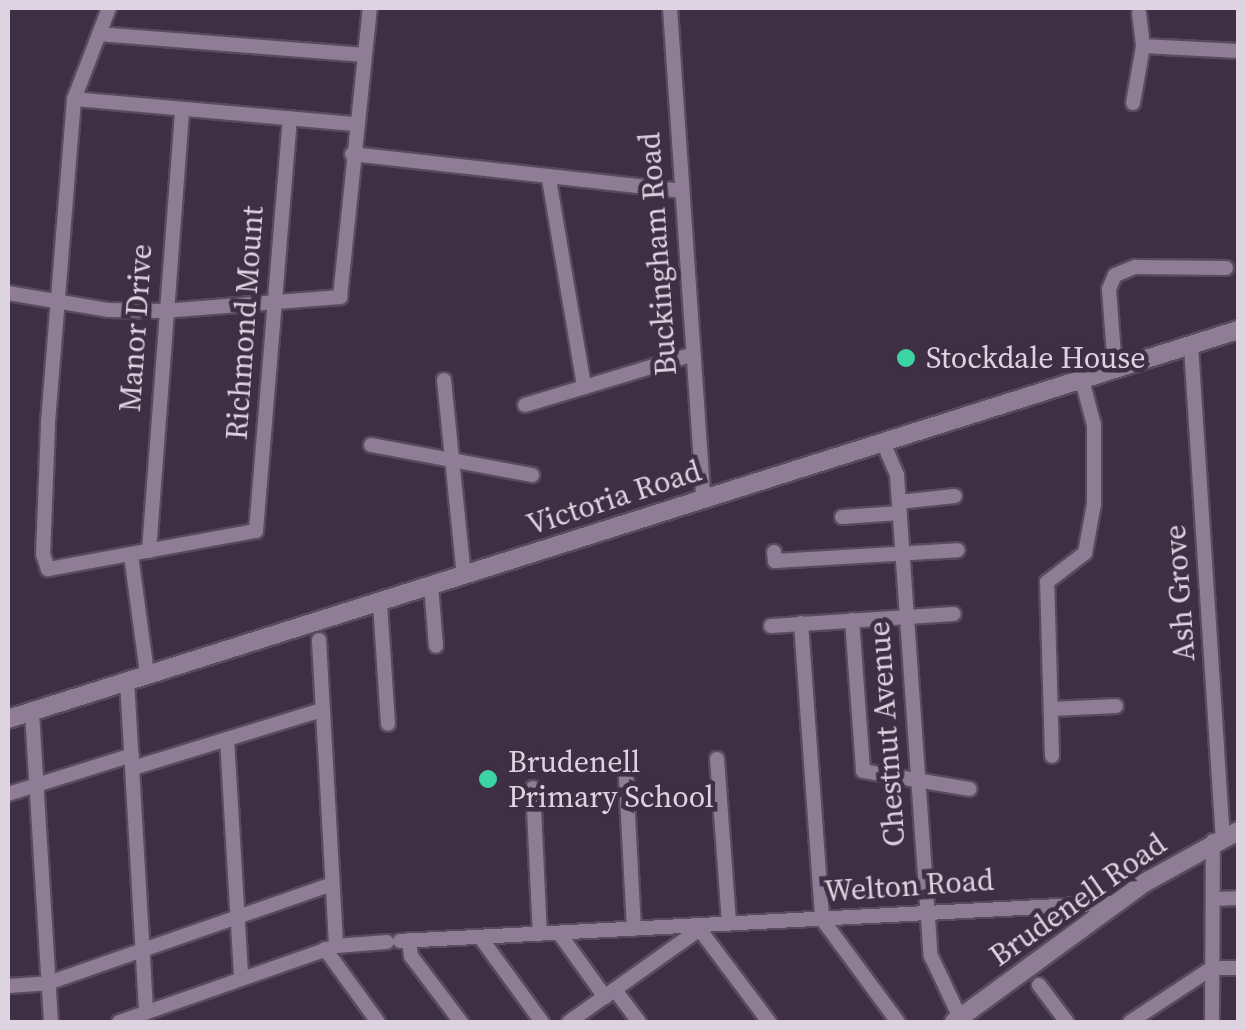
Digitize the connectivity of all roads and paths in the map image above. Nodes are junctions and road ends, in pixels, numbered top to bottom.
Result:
1 (109, 8) edge
2 (370, 8) edge
3 (670, 8) edge
4 (1139, 13) dead end
5 (98, 34) junction
6 (1143, 46) junction
7 (1238, 51) edge
8 (364, 55) junction
9 (74, 99) junction
10 (1133, 102) dead end
11 (182, 108) junction
12 (290, 118) junction
13 (355, 124) junction
14 (352, 154) junction
15 (549, 180) junction
16 (682, 191) junction
17 (1226, 268) dead end
18 (8, 293) edge
19 (56, 304) junction
20 (272, 305) junction
21 (163, 310) junction
22 (1238, 330) edge
23 (1191, 346) junction
24 (692, 356) junction
25 (1115, 369) junction
26 (444, 380) dead end
27 (1082, 380) junction
28 (584, 388) junction
29 (524, 406) dead end
30 (883, 442) junction
31 (372, 445) dead end
32 (452, 460) junction
33 (532, 475) dead end
34 (702, 496) junction
35 (956, 496) dead end
36 (899, 508) junction
37 (842, 518) dead end
38 (958, 550) dead end
39 (150, 551) junction
40 (774, 552) dead end
41 (902, 552) junction
42 (131, 555) junction
43 (464, 576) junction
44 (431, 586) junction
45 (380, 603) junction
46 (954, 614) dead end
47 (906, 617) junction
48 (852, 620) junction
49 (802, 624) junction
50 (771, 626) dead end
51 (319, 640) dead end
52 (436, 646) dead end
53 (147, 674) junction
54 (126, 680) junction
55 (1116, 706) dead end
56 (1053, 708) junction
57 (322, 710) junction
58 (32, 712) junction
59 (8, 719) edge
60 (388, 724) dead end
61 (227, 739) junction
62 (1052, 756) dead end
63 (717, 760) dead end
64 (132, 761) junction
65 (626, 777) dead end
66 (917, 780) junction
67 (36, 785) junction
68 (533, 788) dead end
69 (969, 789) dead end
70 (8, 794) edge
71 (1225, 836) edge
72 (332, 884) junction
73 (1238, 898) edge
74 (1213, 899) junction
75 (1117, 902) junction
76 (928, 912) junction
77 (237, 916) junction
78 (822, 919) junction
79 (729, 924) junction
80 (702, 928) junction
81 (634, 930) junction
82 (559, 933) junction
83 (540, 934) junction
84 (480, 937) junction
85 (398, 941) junction
86 (330, 947) junction
87 (143, 950) junction
88 (1212, 968) junction
89 (1238, 968) edge
90 (241, 977) junction
91 (48, 983) junction
92 (1038, 985) dead end
93 (10, 986) edge
94 (610, 993) junction
95 (146, 1012) junction
96 (959, 1020) edge
97 (51, 1022) edge
98 (120, 1022) edge
99 (378, 1022) edge
100 (461, 1022) edge
101 (542, 1022) edge
102 (569, 1022) edge
103 (639, 1022) edge
104 (768, 1022) edge
105 (898, 1022) edge
106 (1067, 1022) edge
107 (1130, 1022) edge
108 (1212, 1022) edge

1 - 5 street
2 - 8 street
3 - 16 street, Buckingham Road
4 - 6 street
5 - 8 street
5 - 9 street
6 - 7 street
6 - 10 street
8 - 13 street
9 - 11 street
9 - 19 street
11 - 12 street
11 - 21 street, Manor Drive
12 - 13 street
12 - 20 street, Richmond Mount
13 - 14 street
14 - 15 street
14 - 20 street
15 - 16 street
15 - 28 street
16 - 24 street, Buckingham Road
17 - 25 street
18 - 19 street
19 - 21 street
19 - 42 street
20 - 21 street
20 - 39 street, Richmond Mount
21 - 39 street, Manor Drive
22 - 23 street, Victoria Road
23 - 25 street, Victoria Road
23 - 71 street, Ash Grove
24 - 28 street
24 - 34 street, Buckingham Road
25 - 27 street, Victoria Road
26 - 32 street
27 - 30 street, Victoria Road
27 - 56 street
28 - 29 street
30 - 34 street, Victoria Road
30 - 36 street, Chestnut Avenue
31 - 32 street
32 - 33 street
32 - 43 street
34 - 43 street, Victoria Road
35 - 36 street
36 - 37 street
36 - 41 street, Chestnut Avenue
38 - 41 street
39 - 42 street
40 - 41 street
41 - 47 street, Chestnut Avenue
42 - 53 street
43 - 44 street, Victoria Road
44 - 45 street, Victoria Road
44 - 52 street
45 - 53 street, Victoria Road
45 - 60 street
46 - 47 street
47 - 48 street
47 - 66 street, Chestnut Avenue
48 - 49 street
48 - 66 street
49 - 50 street
49 - 78 street
51 - 57 street
53 - 54 street, Victoria Road
54 - 58 street, Victoria Road
54 - 64 street
55 - 56 street
56 - 62 street
57 - 61 street
57 - 72 street
58 - 59 street, Victoria Road
58 - 67 street
61 - 64 street
61 - 77 street
63 - 79 street
64 - 67 street
64 - 87 street
65 - 81 street
66 - 69 street
66 - 76 street, Chestnut Avenue
67 - 70 street
67 - 91 street
68 - 83 street
71 - 74 street, Ash Grove
71 - 75 street, Brudenell Road
72 - 77 street
72 - 86 street
73 - 74 street
74 - 88 street, Ash Grove
75 - 76 street, Welton Road
75 - 96 street, Brudenell Road
76 - 78 street, Welton Road
76 - 96 street, Chestnut Avenue
77 - 87 street
77 - 90 street
78 - 79 street, Welton Road
78 - 105 street
79 - 80 street, Welton Road
80 - 81 street, Welton Road
80 - 94 street
80 - 104 street
81 - 82 street, Welton Road
82 - 83 street, Welton Road
82 - 94 street
83 - 84 street, Welton Road
84 - 85 street, Welton Road
84 - 101 street
85 - 86 street, Welton Road
85 - 100 street
86 - 90 street, Welton Road
86 - 99 street
87 - 91 street
87 - 95 street
88 - 89 street
88 - 107 street
88 - 108 street, Ash Grove
90 - 95 street, Welton Road
91 - 93 street
91 - 97 street
92 - 106 street
94 - 102 street
94 - 103 street
95 - 98 street, Welton Road

